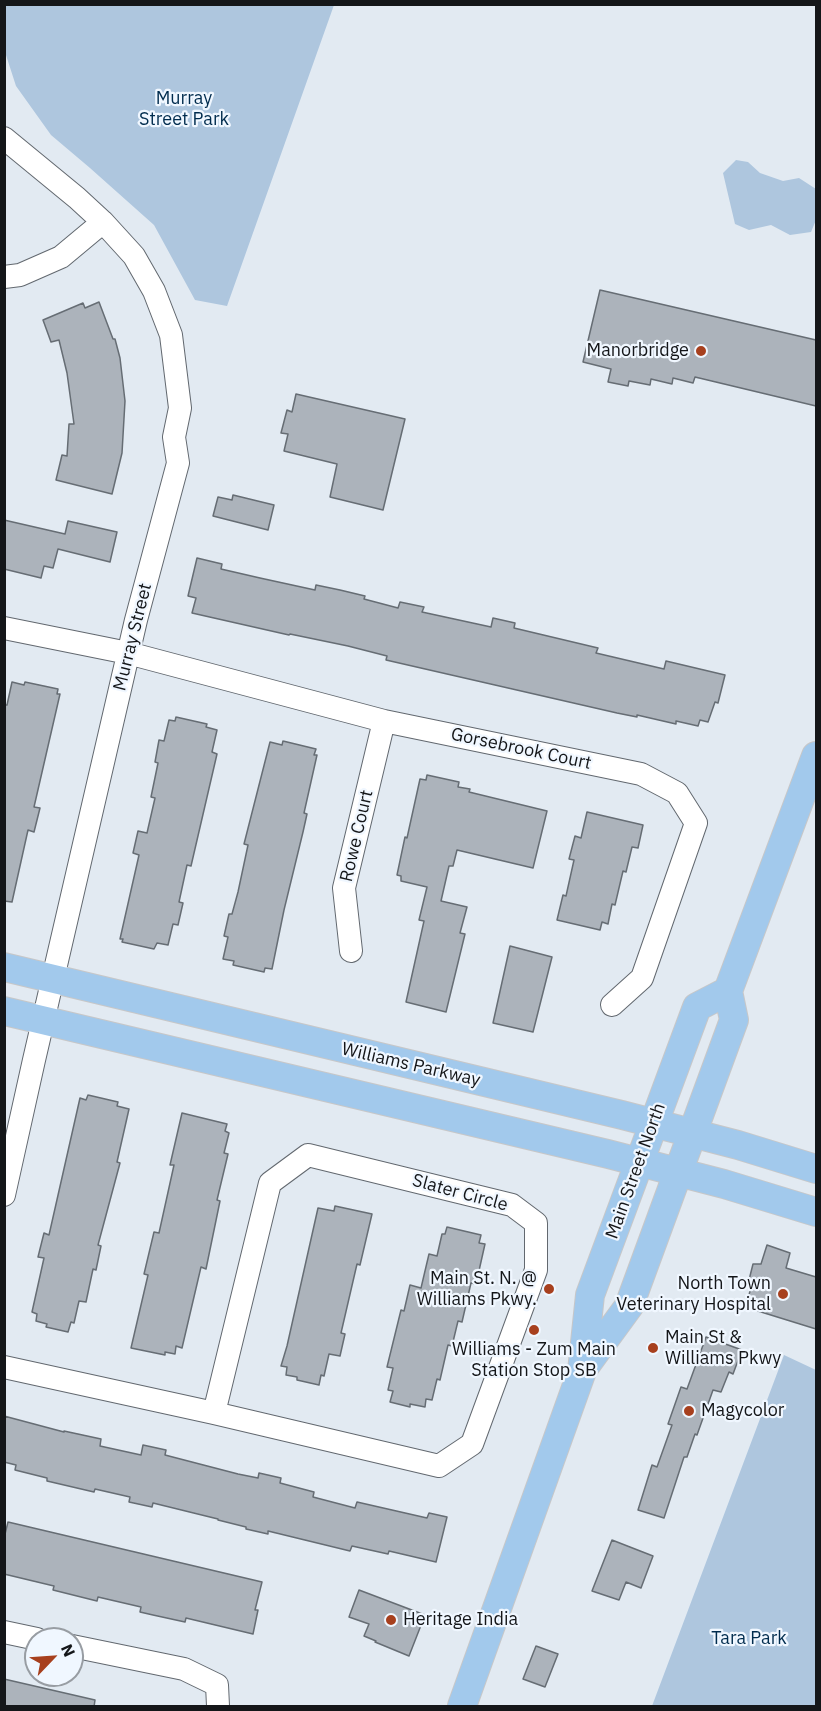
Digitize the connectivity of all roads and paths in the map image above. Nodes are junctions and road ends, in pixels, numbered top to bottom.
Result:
1 (4, 138) edge
2 (103, 222) junction
3 (4, 277) edge
4 (4, 628) edge
5 (128, 653) junction
6 (384, 721) junction
7 (816, 756) edge
8 (351, 951) dead end
9 (4, 967) edge
10 (53, 979) junction
11 (728, 991) junction
12 (612, 1005) dead end
13 (4, 1011) edge
14 (43, 1020) junction
15 (654, 1123) junction
16 (693, 1133) junction
17 (639, 1162) junction
18 (816, 1169) edge
19 (679, 1173) junction
20 (4, 1195) edge
21 (816, 1212) edge
22 (4, 1367) edge
23 (582, 1371) junction
24 (214, 1413) junction
25 (4, 1632) edge
26 (24, 1636) edge
27 (84, 1649) edge
28 (218, 1707) edge
29 (462, 1707) edge

1 - 2 street, Murray Street
2 - 3 street
2 - 5 street, Murray Street
4 - 5 street, Gorsebrook Court
5 - 6 street, Gorsebrook Court
5 - 10 street, Murray Street
6 - 8 street, Rowe Court
6 - 12 street, Gorsebrook Court
7 - 11 main road
9 - 10 main road, Williams Parkway
10 - 14 street, Murray Street
10 - 15 main road, Williams Parkway
11 - 15 main road, Main Street North
11 - 16 main road, Main Street North
13 - 14 main road
14 - 17 main road
14 - 20 street, Murray Street
15 - 16 main road, Williams Parkway
15 - 17 main road, Main Street North
16 - 18 main road, Williams Parkway
16 - 19 main road, Main Street North
17 - 19 main road
17 - 23 main road, Main Street North
19 - 21 main road
19 - 23 main road, Main Street North
22 - 24 street, Slater Circle
23 - 29 main road, Main Street North
24 - 24 street, Slater Circle
25 - 26 street
27 - 28 street

